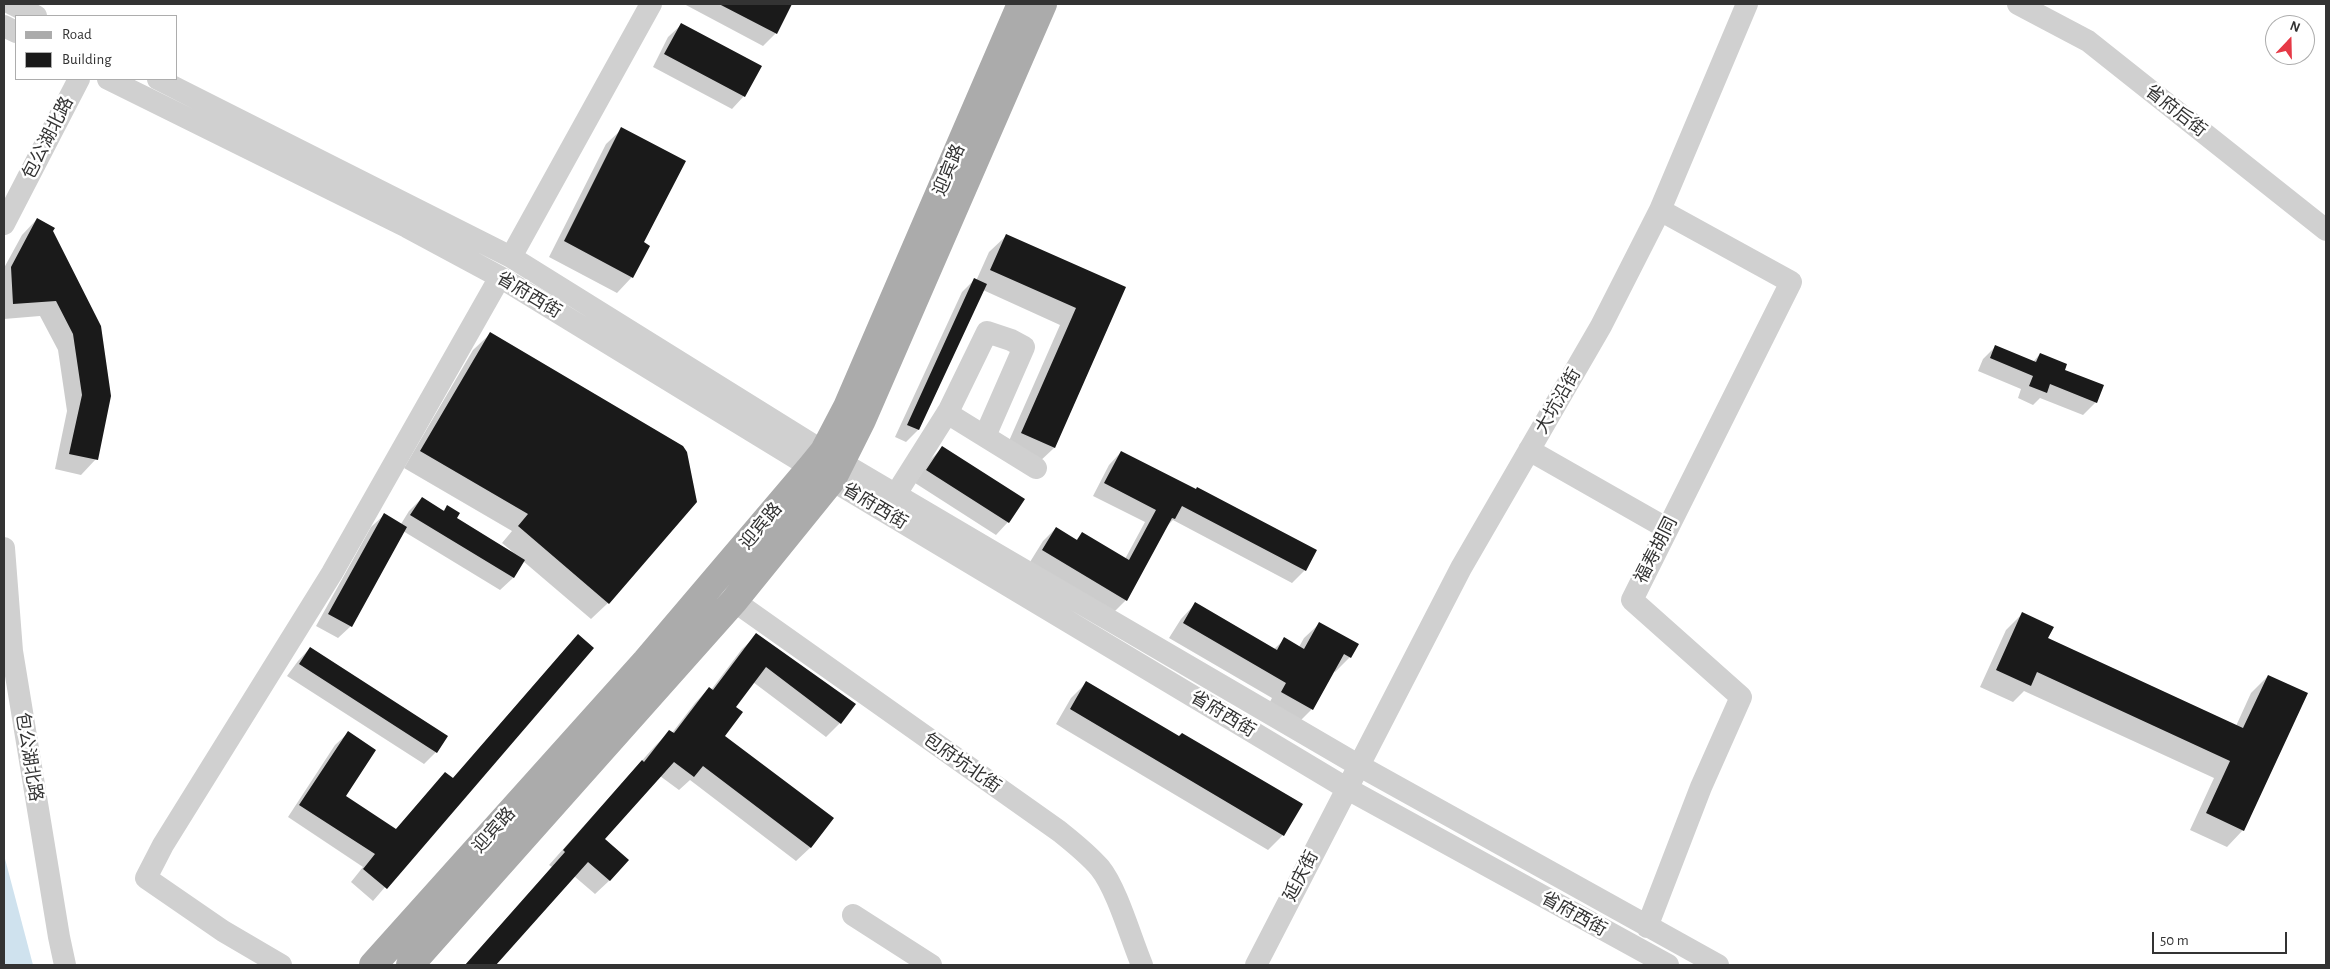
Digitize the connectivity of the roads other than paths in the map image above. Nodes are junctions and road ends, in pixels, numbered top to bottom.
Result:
1 (12, 4) edge
2 (651, 4) edge
3 (1021, 4) edge
4 (1043, 4) edge
5 (1747, 4) edge
6 (2018, 4) edge
7 (34, 15) edge
8 (78, 80) edge
9 (110, 80) edge
10 (160, 80) edge
11 (1660, 210) junction
12 (4, 224) edge
13 (2326, 230) edge
14 (510, 258) junction
15 (500, 277) junction
16 (947, 413) junction
17 (984, 436) junction
18 (1529, 450) junction
19 (827, 465) junction
20 (1036, 468) dead end
21 (896, 494) junction
22 (1666, 528) junction
23 (4, 548) edge
24 (734, 601) junction
25 (1358, 765) junction
26 (1346, 788) junction
27 (853, 915) dead end
28 (1647, 927) junction
29 (65, 965) edge
30 (281, 965) edge
31 (373, 965) edge
32 (410, 965) edge
33 (931, 965) edge
34 (1142, 965) edge
35 (1256, 965) edge
36 (1668, 965) edge
37 (1718, 965) edge

1 - 7 street
2 - 14 street
3 - 19 main road, 迎宾路
4 - 19 main road, 迎宾路
5 - 11 street, 大坑沿街
6 - 13 street, 省府后街
8 - 12 street, 包公湖北路
9 - 15 street, 省府西街
10 - 14 street, 省府西街
11 - 18 street, 大坑沿街
11 - 22 street, 福寿胡同
14 - 19 street, 省府西街
15 - 19 street, 省府西街
15 - 30 street
16 - 17 street
16 - 17 street
16 - 21 street
17 - 20 street
18 - 22 street
18 - 25 street, 大坑沿街
19 - 21 street, 省府西街
19 - 24 main road, 迎宾路
19 - 26 street, 省府西街
19 - 31 main road, 迎宾路
21 - 25 street, 省府西街
22 - 28 street, 福寿胡同
23 - 29 street, 包公湖北路
24 - 32 main road, 迎宾路
24 - 34 street, 包府坑北街
25 - 26 street, 大坑沿街
25 - 28 street, 省府西街
26 - 35 street, 延庆街
26 - 36 street, 省府西街
27 - 33 street
28 - 37 street, 省府西街

